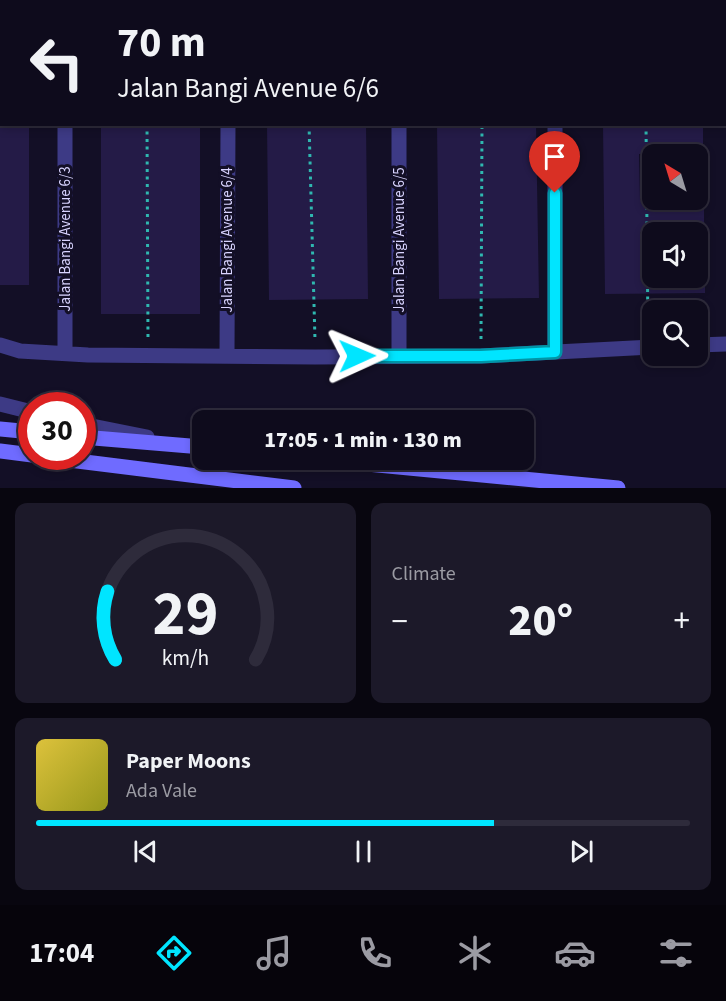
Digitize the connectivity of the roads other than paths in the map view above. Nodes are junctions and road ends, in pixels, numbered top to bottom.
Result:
1 (64, 126) edge
2 (228, 126) edge
3 (399, 126) edge
4 (555, 126) edge
5 (726, 344) edge
6 (0, 345) edge
7 (708, 345) edge
8 (642, 347) edge
9 (555, 352) junction
10 (65, 353) junction
11 (226, 356) junction
12 (399, 356) junction
13 (0, 404) edge
14 (18, 408) edge
15 (96, 427) edge
16 (0, 429) edge
17 (18, 431) edge
18 (96, 438) edge
19 (192, 445) edge
20 (192, 446) edge
21 (0, 451) edge
22 (18, 453) edge
23 (96, 463) edge
24 (430, 470) edge
25 (294, 488) edge
26 (618, 488) edge

1 - 10 street, Jalan Bangi Avenue 6/3
2 - 11 street, Jalan Bangi Avenue 6/4
3 - 12 street, Jalan Bangi Avenue 6/5
4 - 9 street
5 - 7 street
6 - 10 street
8 - 9 street
9 - 12 street
10 - 11 street
11 - 12 street
13 - 14 street
15 - 19 street
16 - 17 main road
18 - 20 main road
21 - 22 main road
23 - 25 main road
24 - 26 main road

